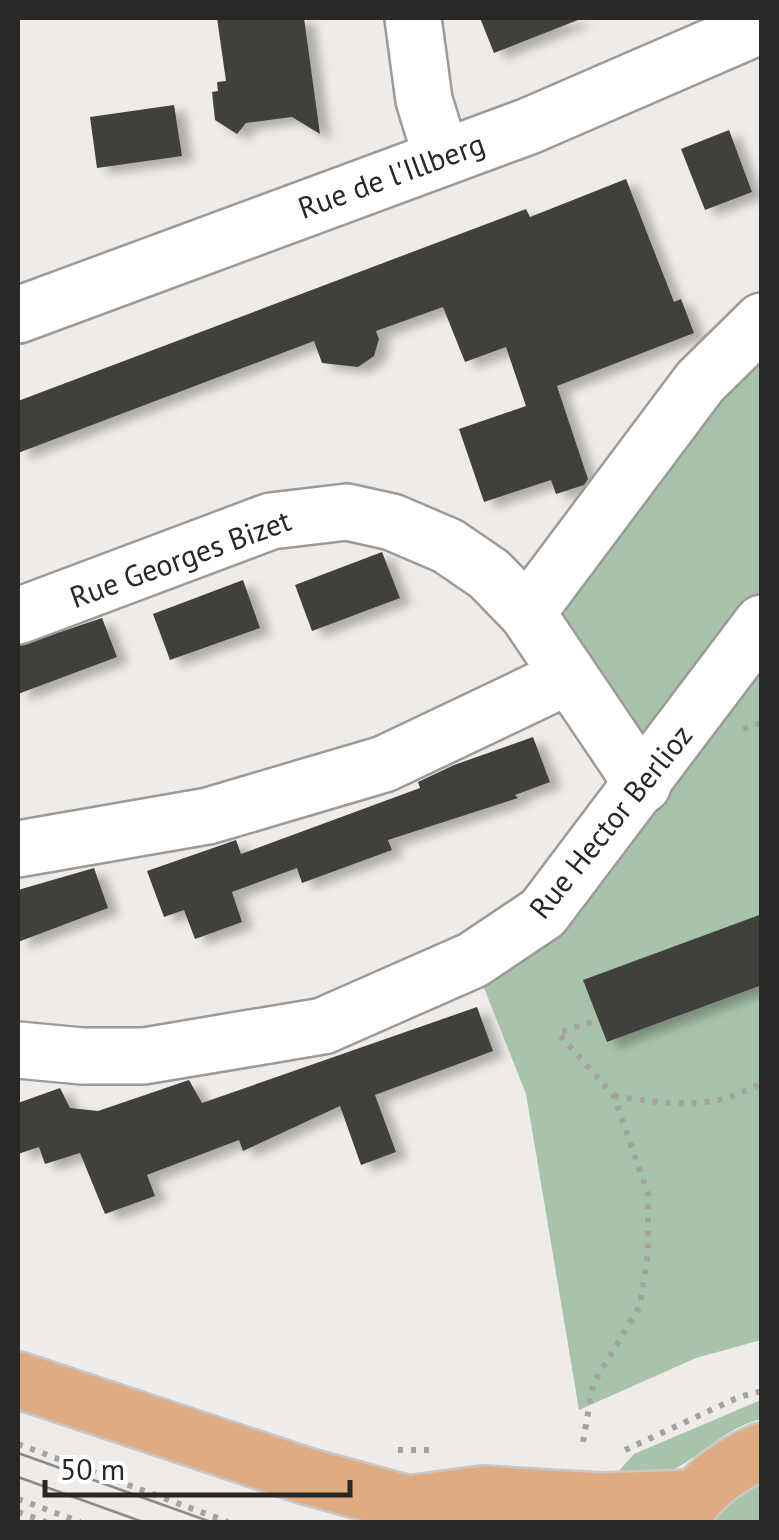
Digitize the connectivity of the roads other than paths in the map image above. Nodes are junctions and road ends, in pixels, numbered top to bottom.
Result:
1 (413, 18) edge
2 (762, 26) edge
3 (441, 155) junction
4 (18, 314) edge
5 (762, 321) edge
6 (526, 613) junction
7 (18, 616) edge
8 (762, 623) edge
9 (568, 678) junction
10 (643, 785) junction
11 (18, 849) edge
12 (18, 1050) edge
13 (18, 1380) edge
14 (762, 1450) edge
15 (685, 1510) edge
16 (422, 1513) edge

1 - 3 street
2 - 3 street, Rue de l'Illberg
3 - 4 street, Rue de l'Illberg
5 - 6 street
6 - 7 street, Rue Georges Bizet
6 - 9 street, Rue Georges Bizet
8 - 10 street, Rue Hector Berlioz
9 - 10 street, Rue Georges Bizet
9 - 11 street
10 - 12 street, Rue Hector Berlioz
13 - 16 main road
14 - 15 main road
15 - 16 main road

